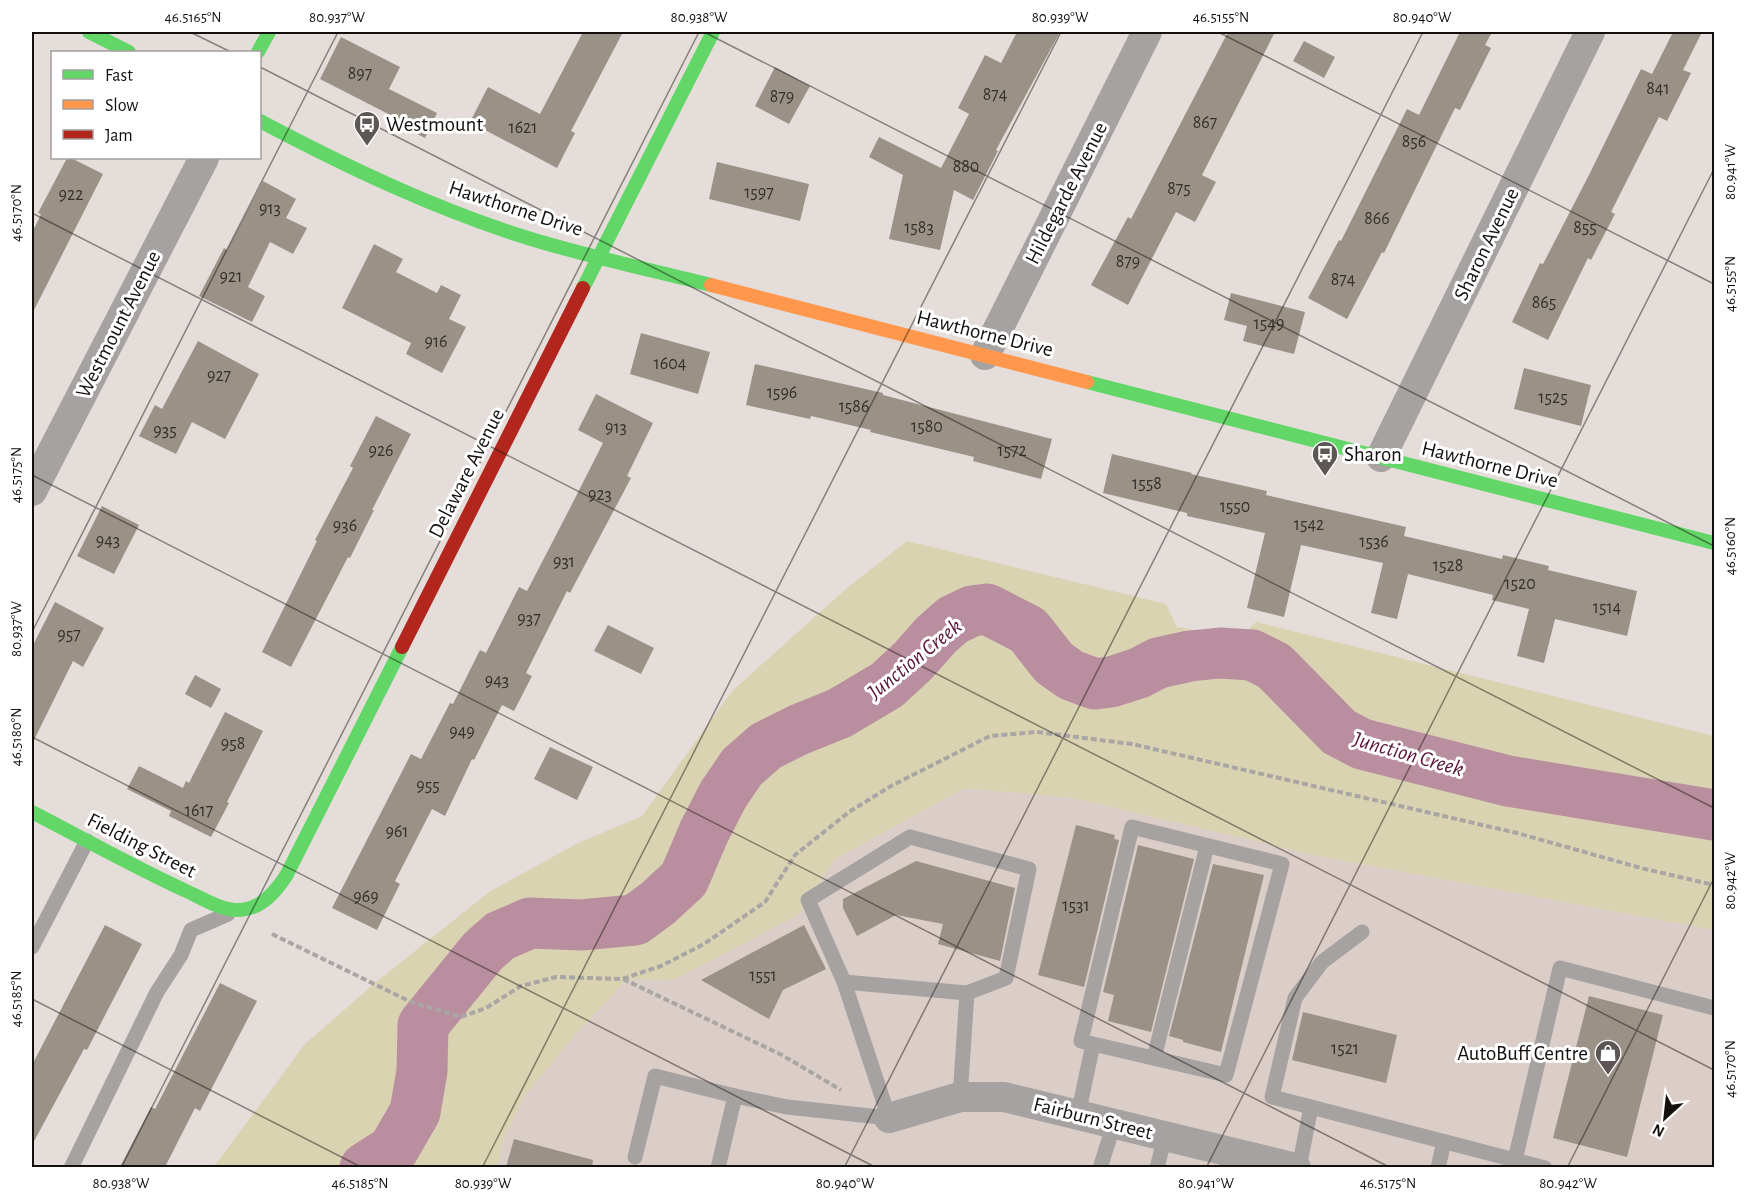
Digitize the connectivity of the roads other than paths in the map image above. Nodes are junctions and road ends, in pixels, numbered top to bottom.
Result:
1 (89, 32) edge
2 (268, 32) edge
3 (713, 32) edge
4 (1147, 32) edge
5 (1590, 32) edge
6 (127, 51) edge
7 (258, 51) edge
8 (261, 122) edge
9 (203, 159) edge
10 (599, 255) junction
11 (986, 355) junction
12 (1381, 457) junction
13 (32, 491) edge
14 (1714, 543) edge
15 (32, 812) edge
16 (87, 841) junction
17 (1207, 846) junction
18 (236, 910) junction
19 (1362, 932) dead end
20 (32, 947) edge
21 (844, 982) junction
22 (967, 993) junction
23 (1714, 1008) edge
24 (1093, 1044) junction
25 (1154, 1058) junction
26 (735, 1096) junction
27 (960, 1097) junction
28 (1311, 1107) junction
29 (1078, 1115) junction
30 (889, 1118) junction
31 (1114, 1124) junction
32 (1165, 1136) junction
33 (1444, 1142) junction
34 (635, 1157) dead end
35 (1515, 1160) junction
36 (71, 1167) edge
37 (718, 1167) edge
38 (1100, 1167) edge
39 (1157, 1167) edge
40 (1298, 1167) edge
41 (1438, 1167) edge
42 (1545, 1167) edge

1 - 6 street
2 - 7 street
3 - 10 street, Delaware Avenue
4 - 11 street, Hildegarde Avenue
5 - 12 street, Sharon Avenue
8 - 10 street, Hawthorne Drive
9 - 13 street, Westmount Avenue
10 - 11 street, Hawthorne Drive
10 - 18 street, Delaware Avenue
11 - 12 street, Hawthorne Drive
12 - 14 street, Hawthorne Drive
15 - 16 street, Fielding Street
16 - 18 street, Fielding Street
16 - 20 lane
17 - 24 lane
17 - 25 lane
17 - 25 lane
18 - 36 lane
19 - 28 lane
21 - 22 lane
21 - 22 lane
21 - 30 lane
22 - 27 lane
23 - 35 lane
24 - 25 lane
24 - 29 lane
26 - 30 lane
26 - 34 lane
26 - 37 lane
27 - 29 street, Fairburn Street
27 - 30 street, Fairburn Street
28 - 33 lane
28 - 40 lane
29 - 31 street, Fairburn Street
31 - 32 street, Fairburn Street
31 - 38 lane
32 - 39 lane
32 - 40 street, Fairburn Street
33 - 35 lane
33 - 41 lane
35 - 42 lane

